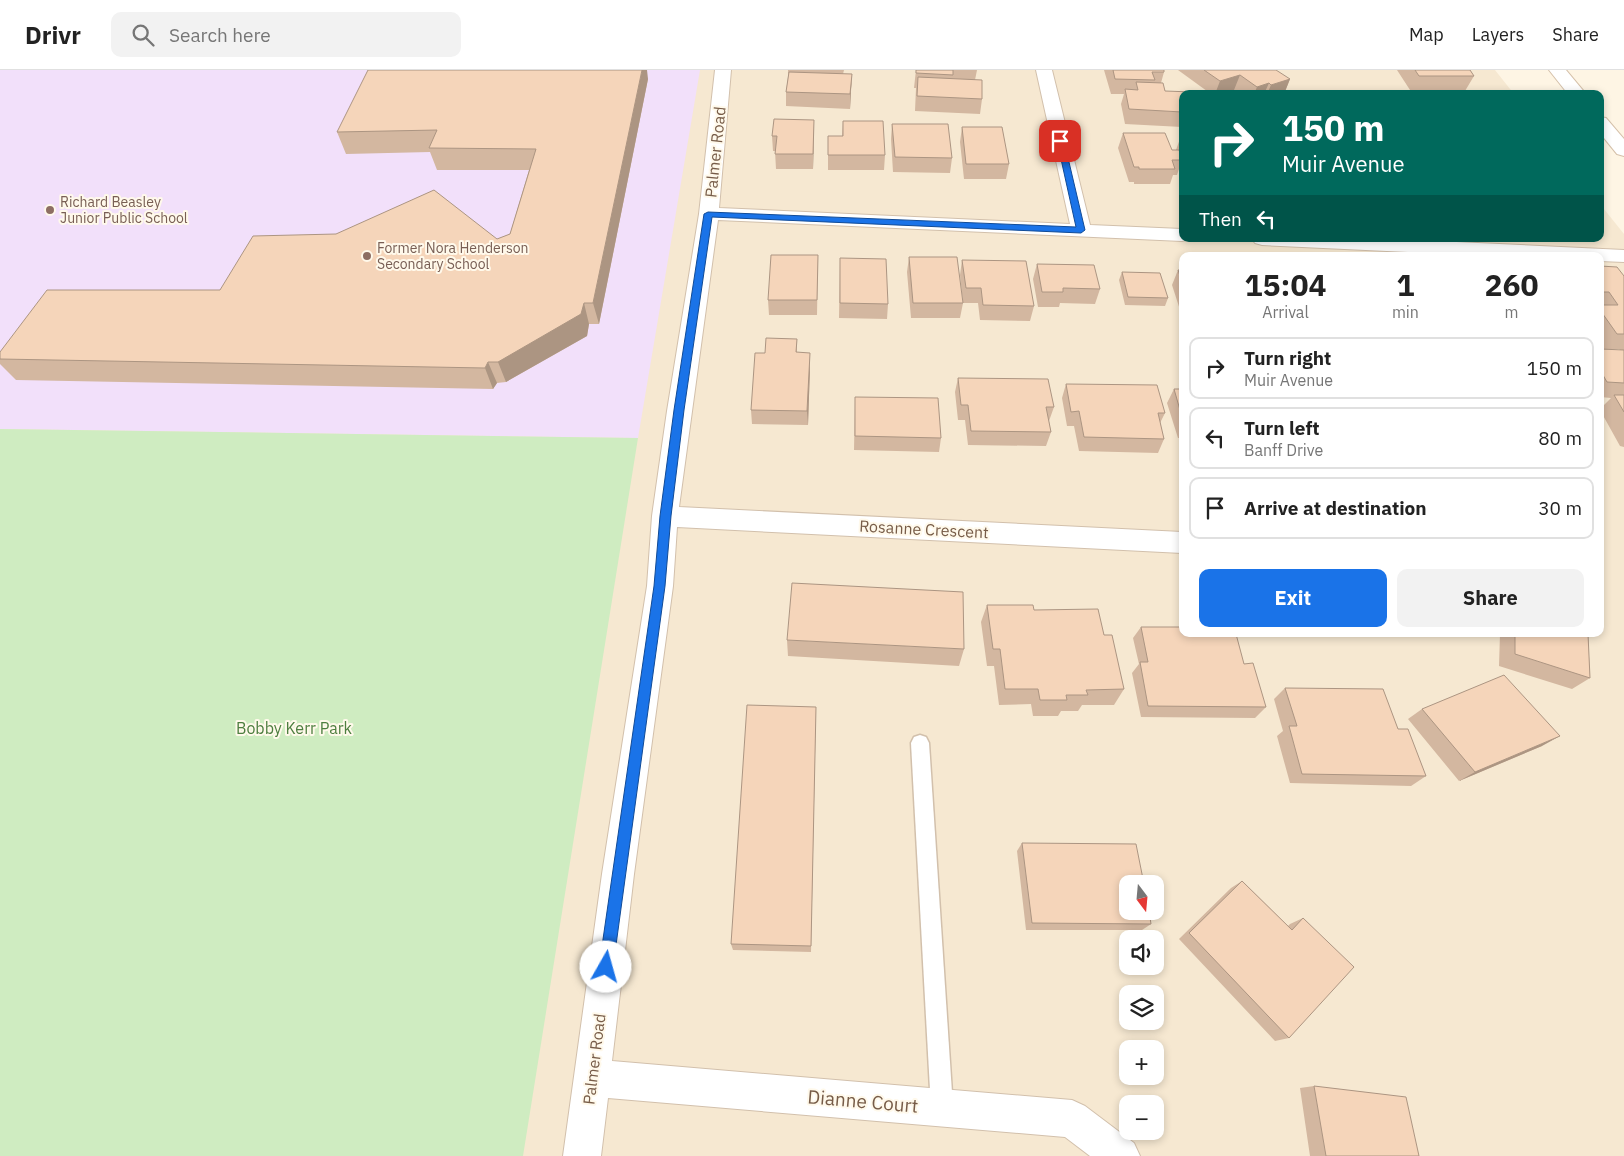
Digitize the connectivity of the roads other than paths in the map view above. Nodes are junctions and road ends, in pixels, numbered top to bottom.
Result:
1 (723, 70) edge
2 (1044, 70) edge
3 (1557, 70) edge
4 (1574, 90) edge
5 (1604, 127) edge
6 (1624, 150) edge
7 (708, 214) junction
8 (1081, 230) junction
9 (1179, 235) edge
10 (1326, 242) edge
11 (1539, 252) edge
12 (1604, 255) edge
13 (1624, 256) edge
14 (665, 516) junction
15 (1179, 543) edge
16 (920, 743) dead end
17 (592, 1078) junction
18 (942, 1108) junction
19 (582, 1156) edge
20 (1121, 1156) edge

1 - 7 street, Palmer Road
2 - 8 street
3 - 4 street
5 - 6 street
7 - 8 street
7 - 14 street, Palmer Road
8 - 9 street
10 - 11 street
12 - 13 street
14 - 15 street, Rosanne Crescent
14 - 17 street, Palmer Road
16 - 18 lane
17 - 18 street, Dianne Court
17 - 19 street, Palmer Road
18 - 20 street, Dianne Court

